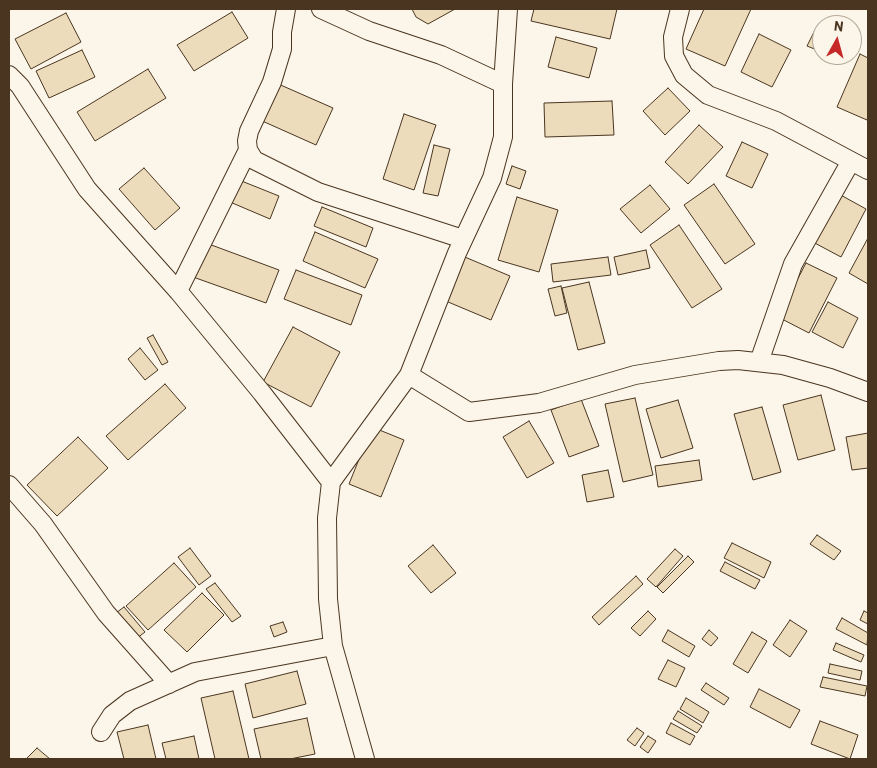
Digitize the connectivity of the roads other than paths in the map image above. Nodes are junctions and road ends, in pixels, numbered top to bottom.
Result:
1 (286, 9) edge
2 (321, 9) edge
3 (508, 9) edge
4 (680, 9) edge
5 (9, 75) edge
6 (503, 84) junction
7 (248, 150) junction
8 (851, 162) junction
9 (868, 170) edge
10 (463, 239) junction
11 (178, 291) junction
12 (759, 362) junction
13 (409, 375) junction
14 (868, 392) edge
15 (331, 482) junction
16 (9, 485) edge
17 (333, 646) junction
18 (169, 684) junction
19 (101, 732) dead end
20 (365, 759) edge

1 - 7 street
2 - 6 street
3 - 6 street
4 - 8 street
5 - 11 street
6 - 10 street
7 - 10 street
7 - 11 street
8 - 9 street
8 - 12 street
10 - 13 street
11 - 15 street
12 - 13 street
12 - 14 street
13 - 15 street
15 - 17 street
16 - 18 street
17 - 18 street
17 - 20 street
18 - 19 street

